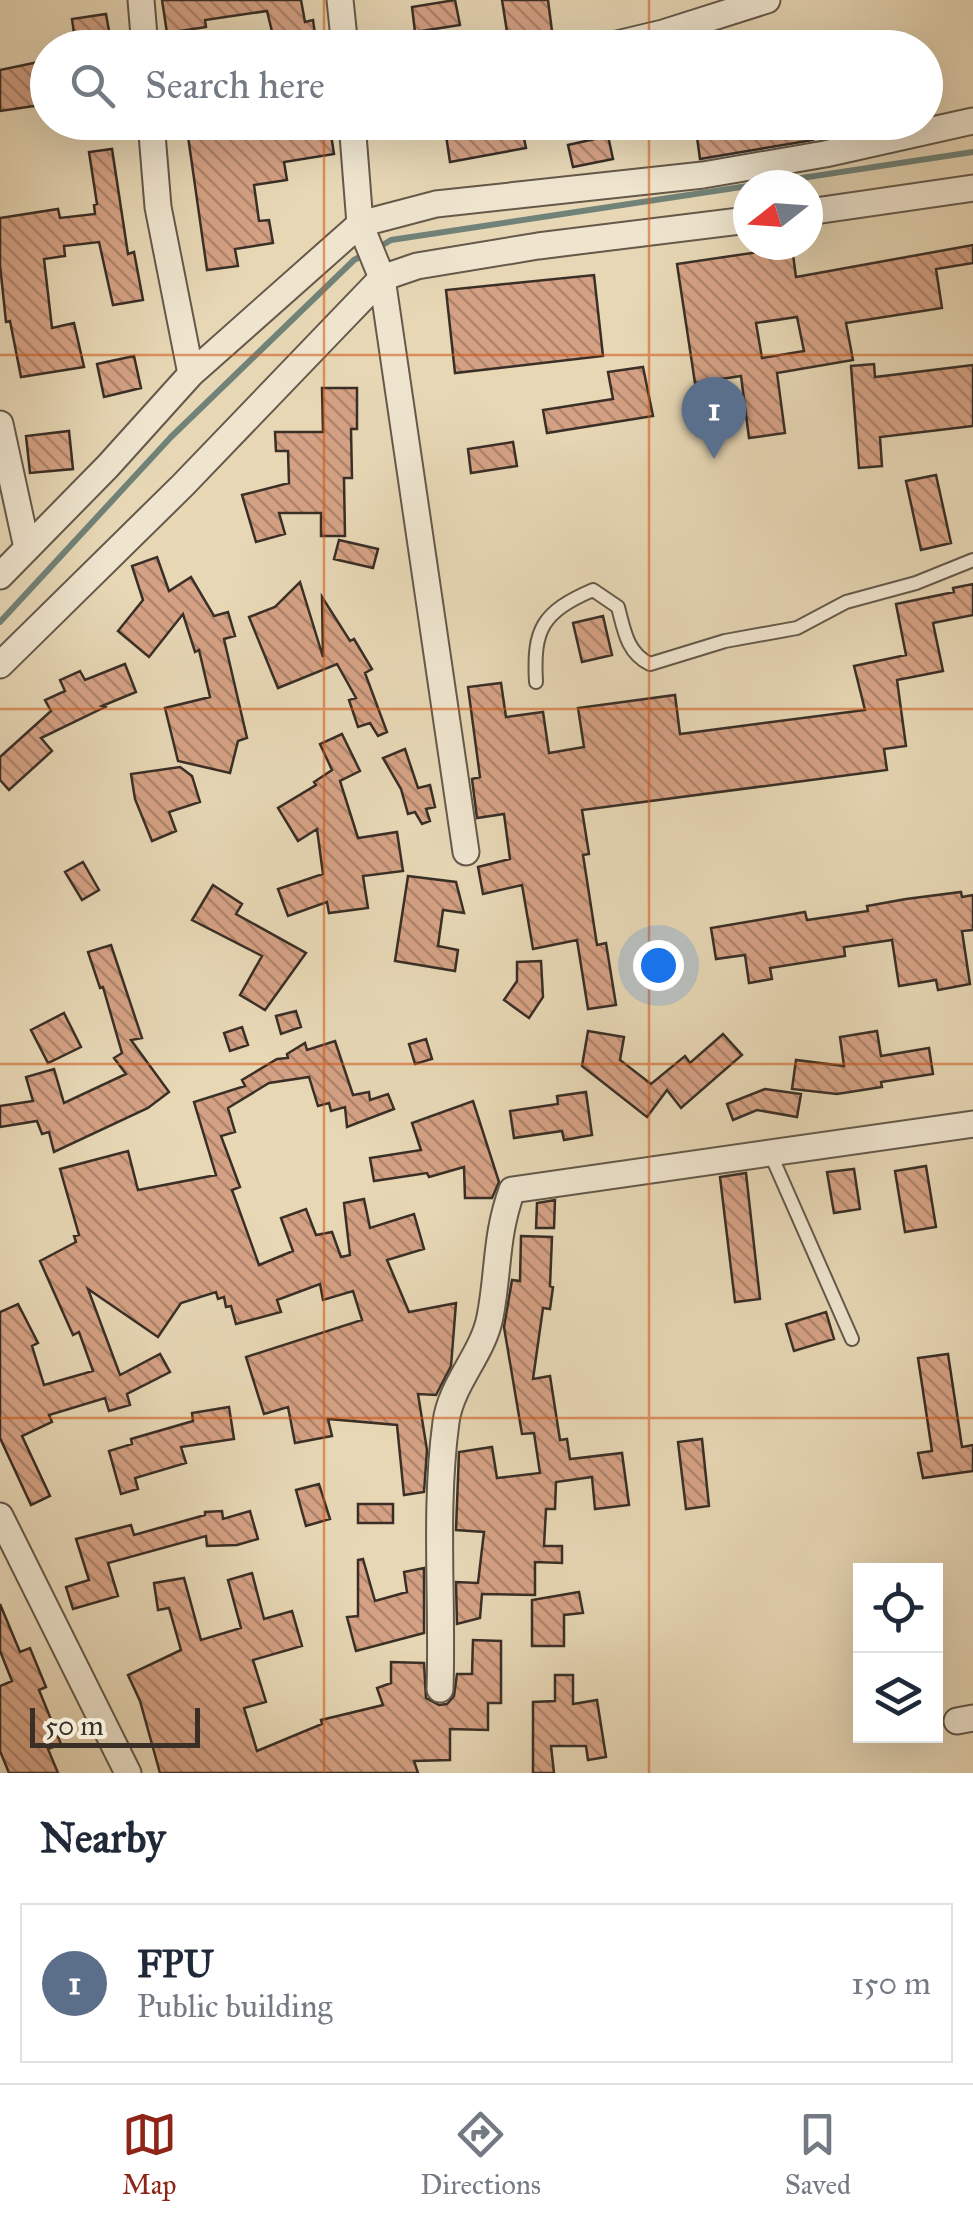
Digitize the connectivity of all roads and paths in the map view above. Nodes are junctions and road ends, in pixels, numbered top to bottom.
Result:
1 (141, 0) edge
2 (340, 0) edge
3 (767, 0) edge
4 (144, 30) edge
5 (343, 30) edge
6 (675, 30) edge
7 (973, 121) edge
8 (943, 128) edge
9 (152, 140) edge
10 (353, 140) edge
11 (888, 140) edge
12 (973, 188) edge
13 (823, 210) edge
14 (733, 222) edge
15 (360, 224) junction
16 (382, 278) junction
17 (191, 374) junction
18 (0, 424) edge
19 (27, 548) junction
20 (973, 560) edge
21 (0, 576) edge
22 (0, 665) edge
23 (536, 682) dead end
24 (466, 852) dead end
25 (973, 1124) edge
26 (771, 1154) junction
27 (852, 1339) dead end
28 (0, 1516) edge
29 (440, 1689) dead end
30 (128, 1773) edge

1 - 4 street
2 - 5 street
3 - 6 street
7 - 8 street
9 - 17 street
10 - 15 street
11 - 15 street
12 - 13 street
14 - 16 street
15 - 16 street
15 - 17 street
16 - 22 street
16 - 24 street
17 - 19 street
18 - 19 street
19 - 21 street
20 - 23 lane
25 - 26 street
26 - 27 lane
26 - 29 street
28 - 30 street

